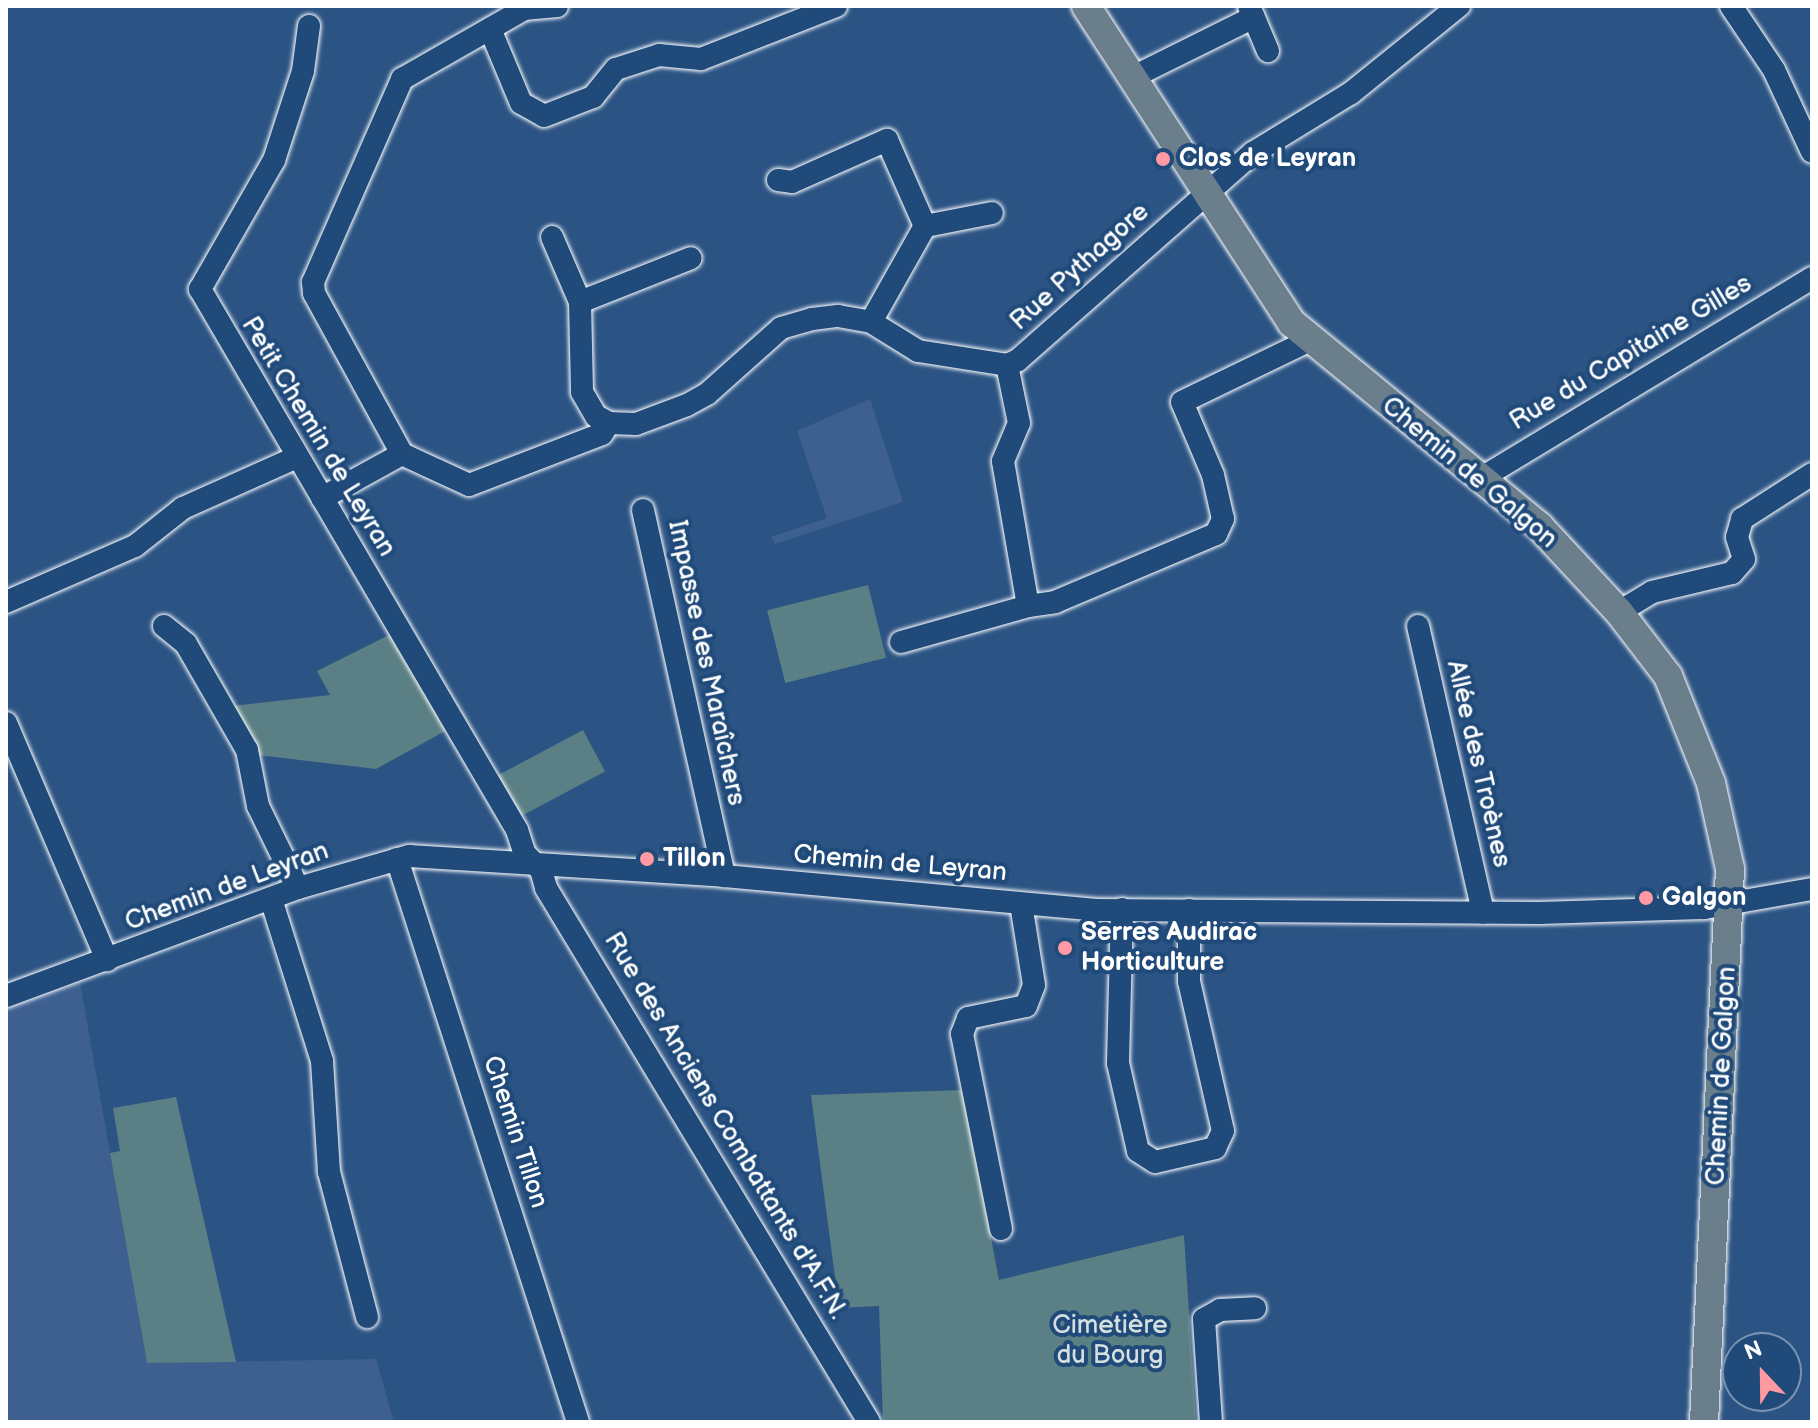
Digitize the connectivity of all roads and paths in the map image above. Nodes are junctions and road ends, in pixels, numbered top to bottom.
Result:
1 (557, 6) edge
2 (836, 6) edge
3 (1086, 6) edge
4 (1459, 6) edge
5 (1731, 6) edge
6 (1252, 11) edge
7 (309, 26) dead end
8 (490, 29) junction
9 (1268, 51) dead end
10 (1131, 78) junction
11 (1812, 152) edge
12 (778, 180) dead end
13 (1205, 193) junction
14 (992, 213) dead end
15 (925, 226) junction
16 (552, 237) dead end
17 (691, 258) dead end
18 (1812, 278) edge
19 (580, 302) junction
20 (871, 322) junction
21 (1310, 340) junction
22 (1007, 365) junction
23 (609, 423) junction
24 (402, 454) junction
25 (297, 457) junction
26 (1812, 474) edge
27 (1480, 479) junction
28 (322, 498) junction
29 (643, 510) dead end
30 (6, 602) edge
31 (1028, 606) junction
32 (1619, 612) junction
33 (164, 626) dead end
34 (1418, 626) dead end
35 (901, 642) dead end
36 (6, 723) edge
37 (397, 859) junction
38 (532, 861) junction
39 (724, 876) junction
40 (298, 888) junction
41 (1812, 889) edge
42 (271, 899) junction
43 (1732, 901) junction
44 (1021, 904) junction
45 (1122, 909) junction
46 (1189, 910) junction
47 (1483, 913) junction
48 (107, 960) junction
49 (6, 996) edge
50 (1001, 1229) dead end
51 (1255, 1308) dead end
52 (367, 1317) dead end
53 (578, 1422) edge
54 (869, 1422) edge
55 (1211, 1422) edge
56 (1704, 1422) edge

1 - 8 street
2 - 8 street
3 - 10 main road, Chemin de Galgon
4 - 13 street, Rue Pythagore
5 - 11 street
6 - 9 street
6 - 10 street
7 - 25 street, Petit Chemin de Leyran
8 - 24 street
10 - 13 main road, Chemin de Galgon
12 - 15 street
13 - 21 main road, Chemin de Galgon
13 - 22 street, Rue Pythagore
14 - 15 street
15 - 20 street
16 - 19 street
17 - 19 street
18 - 27 street, Rue du Capitaine Gilles
19 - 23 street
20 - 22 street, Rue Pythagore
20 - 23 street, Rue Pythagore
21 - 27 main road, Chemin de Galgon
21 - 31 street
22 - 31 street
23 - 24 street
24 - 28 street
25 - 28 street, Petit Chemin de Leyran
25 - 30 street
26 - 32 street
27 - 32 main road, Chemin de Galgon
28 - 38 street, Petit Chemin de Leyran
29 - 39 street, Impasse des Maraîchers
31 - 35 street
32 - 43 main road, Chemin de Galgon
33 - 40 street
34 - 47 street, Allée des Troènes
36 - 48 street
37 - 38 street, Chemin de Leyran
37 - 40 street, Chemin de Leyran
37 - 53 street, Chemin Tillon
38 - 39 street, Chemin de Leyran
38 - 54 street, Rue des Anciens Combattants d'A.F.N.
39 - 44 street, Chemin de Leyran
40 - 42 street, Chemin de Leyran
41 - 43 street, Chemin de Leyran
42 - 48 street, Chemin de Leyran
42 - 52 street
43 - 47 street, Chemin de Leyran
43 - 56 main road, Chemin de Galgon
44 - 45 street, Chemin de Leyran
44 - 50 street
45 - 46 street, Chemin de Leyran
45 - 46 street
46 - 47 street, Chemin de Leyran
48 - 49 street, Chemin de Leyran
51 - 55 street

